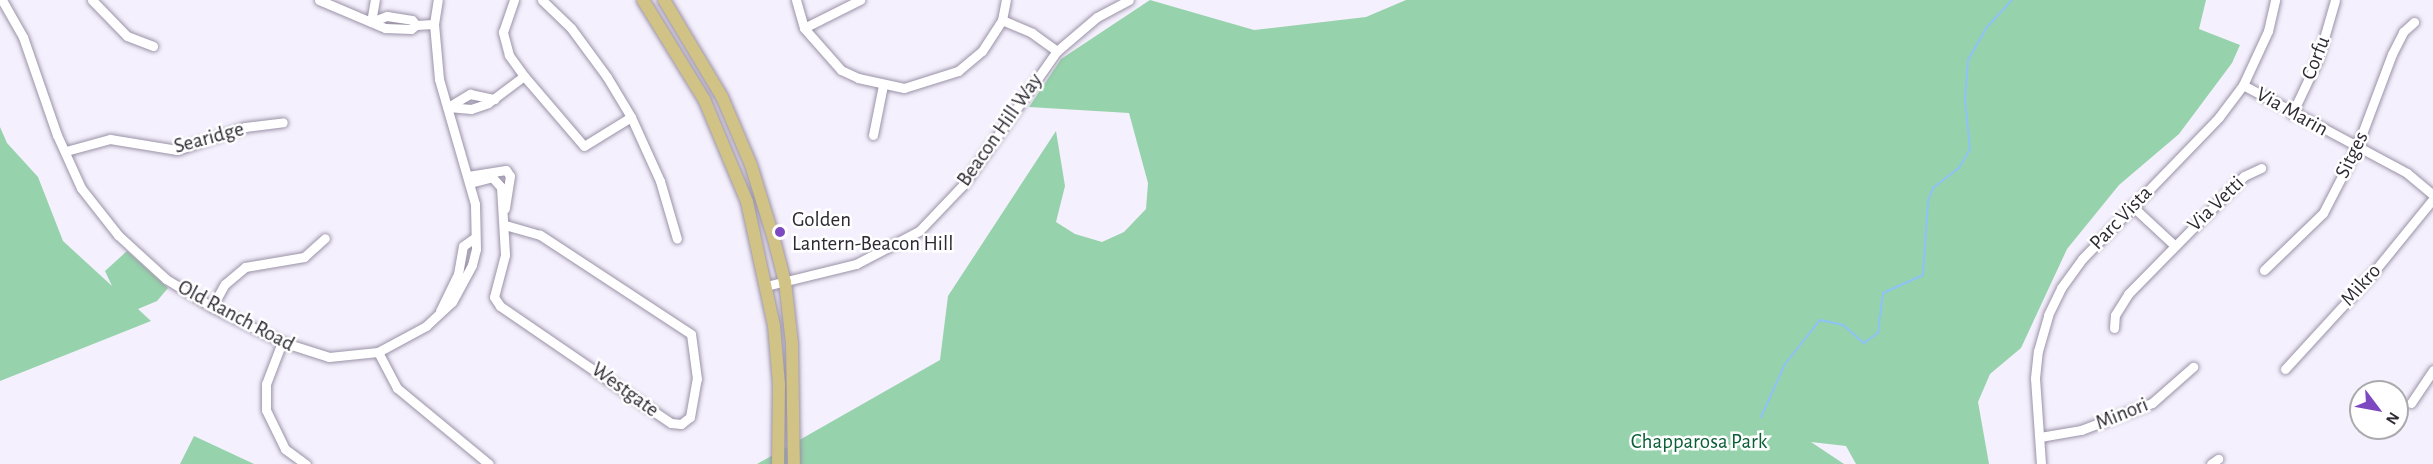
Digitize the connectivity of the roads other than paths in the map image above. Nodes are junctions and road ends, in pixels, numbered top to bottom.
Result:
1 (2, 0) edge
2 (92, 0) edge
3 (319, 0) edge
4 (375, 0) edge
5 (438, 0) edge
6 (514, 0) edge
7 (542, 0) edge
8 (643, 0) edge
9 (664, 0) edge
10 (796, 0) edge
11 (860, 0) edge
12 (1006, 0) edge
13 (1129, 0) edge
14 (2275, 0) edge
15 (2335, 0) edge
16 (1002, 20) junction
17 (372, 22) junction
18 (2414, 22) dead end
19 (434, 24) junction
20 (804, 28) junction
21 (153, 46) dead end
22 (1057, 51) junction
23 (524, 76) junction
24 (883, 85) junction
25 (2243, 85) junction
26 (478, 95) junction
27 (494, 99) junction
28 (482, 106) junction
29 (448, 107) junction
30 (2292, 114) junction
31 (631, 117) junction
32 (283, 122) dead end
33 (873, 135) dead end
34 (2357, 147) junction
35 (66, 150) junction
36 (2261, 168) dead end
37 (469, 180) junction
38 (2433, 197) edge
39 (2132, 206) junction
40 (505, 209) junction
41 (505, 225) junction
42 (325, 238) dead end
43 (677, 238) dead end
44 (2174, 245) junction
45 (2264, 270) dead end
46 (785, 282) junction
47 (766, 286) junction
48 (212, 307) junction
49 (2114, 328) dead end
50 (282, 342) junction
51 (378, 352) junction
52 (2193, 367) dead end
53 (2285, 369) dead end
54 (2433, 370) edge
55 (2411, 403) dead end
56 (2040, 437) junction
57 (306, 464) edge
58 (489, 464) edge
59 (778, 464) edge
60 (795, 464) edge
61 (2041, 464) edge

1 - 35 street, Old Ranch Road
2 - 21 street
3 - 17 street
4 - 17 street
5 - 19 street, Old Ranch Road
6 - 23 street
7 - 31 street
8 - 47 main road
9 - 46 main road
10 - 20 street
11 - 20 street
12 - 16 street
13 - 22 street, Beacon Hill Way
14 - 25 street, Parc Vista
15 - 30 street, Corfu
16 - 22 street
16 - 24 street
17 - 19 street
18 - 34 street, Sitges
19 - 29 street, Old Ranch Road
20 - 24 street
22 - 46 street, Beacon Hill Way
23 - 27 street
23 - 31 street
24 - 33 street
25 - 30 street, Via Marin
25 - 39 street, Parc Vista
26 - 27 street
26 - 28 street
26 - 29 street
27 - 28 street
28 - 29 street
29 - 37 street, Old Ranch Road
30 - 34 street, Via Marin
31 - 43 street
32 - 35 street, Searidge
34 - 38 street, Via Marin
34 - 45 street, Sitges
35 - 48 street, Old Ranch Road
36 - 44 street, Via Vetti
37 - 40 street, Westgate
37 - 40 street, Westgate
37 - 51 street, Old Ranch Road
38 - 53 street, Mikro
39 - 44 street, Via Vetti
39 - 56 street, Parc Vista
40 - 41 street, Westgate
41 - 41 street, Westgate
42 - 48 street
44 - 49 street, Via Vetti
46 - 47 street, Beacon Hill Way
46 - 60 main road
47 - 59 main road
48 - 50 street, Old Ranch Road
50 - 51 street, Old Ranch Road
50 - 57 street
51 - 58 street
52 - 56 street, Minori
54 - 55 street
56 - 61 street, Parc Vista

